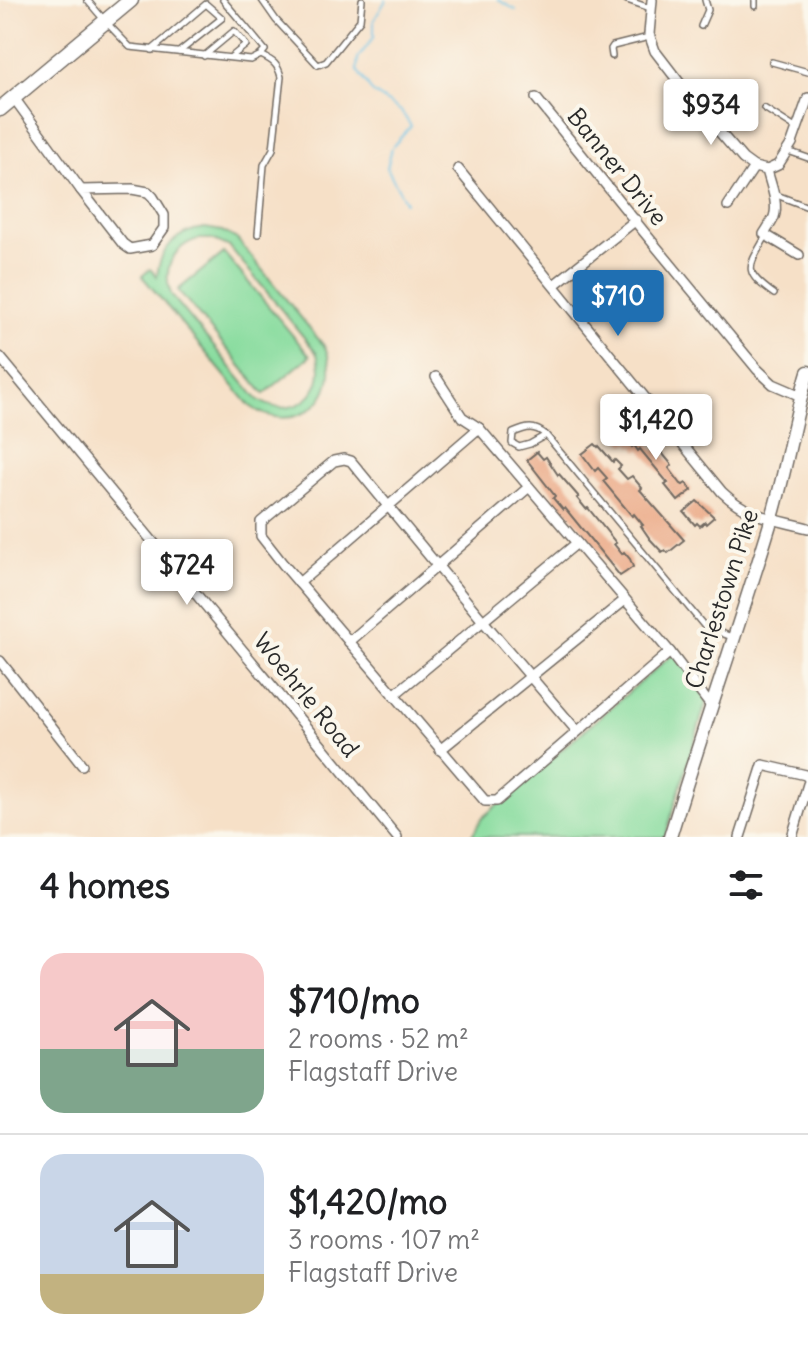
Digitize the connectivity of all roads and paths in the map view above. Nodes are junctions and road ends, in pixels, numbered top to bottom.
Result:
1 (87, 0) edge
2 (131, 0) edge
3 (223, 0) edge
4 (262, 0) edge
5 (362, 0) edge
6 (627, 0) edge
7 (705, 0) edge
8 (651, 4) edge
9 (105, 21) junction
10 (701, 26) dead end
11 (650, 37) junction
12 (152, 50) junction
13 (178, 53) junction
14 (261, 55) junction
15 (204, 56) junction
16 (612, 56) dead end
17 (230, 58) junction
18 (772, 62) dead end
19 (808, 72) edge
20 (735, 92) dead end
21 (14, 98) junction
22 (536, 98) dead end
23 (808, 98) edge
24 (764, 108) dead end
25 (0, 109) edge
26 (709, 118) junction
27 (797, 130) junction
28 (788, 150) junction
29 (808, 158) edge
30 (754, 167) junction
31 (458, 169) dead end
32 (767, 170) junction
33 (81, 190) junction
34 (773, 193) junction
35 (728, 206) dead end
36 (808, 207) edge
37 (636, 220) junction
38 (258, 234) dead end
39 (767, 236) junction
40 (799, 255) dead end
41 (554, 285) junction
42 (774, 294) dead end
43 (0, 357) edge
44 (808, 372) edge
45 (436, 377) dead end
46 (801, 396) junction
47 (479, 428) junction
48 (546, 435) junction
49 (529, 487) junction
50 (389, 506) junction
51 (772, 519) junction
52 (808, 528) edge
53 (577, 543) junction
54 (437, 566) junction
55 (299, 583) junction
56 (625, 600) junction
57 (483, 621) junction
58 (732, 637) junction
59 (349, 642) junction
60 (670, 652) junction
61 (0, 661) edge
62 (530, 677) junction
63 (394, 695) junction
64 (711, 706) junction
65 (577, 731) junction
66 (440, 750) junction
67 (82, 765) dead end
68 (808, 778) edge
69 (808, 784) edge
70 (397, 837) edge
71 (670, 837) edge
72 (740, 837) edge
73 (792, 837) edge

1 - 9 lane
2 - 9 main road
3 - 14 lane
4 - 5 lane
6 - 8 lane
7 - 10 lane
8 - 11 street
9 - 12 lane
9 - 21 main road
11 - 16 lane
11 - 26 street
12 - 13 lane
12 - 13 lane
13 - 15 lane
14 - 17 lane
14 - 38 lane
15 - 17 lane
15 - 17 lane
18 - 19 lane
20 - 26 lane
21 - 25 main road
21 - 33 street
22 - 37 street, Banner Drive
23 - 27 street
24 - 27 lane
26 - 30 street
27 - 28 street
28 - 29 lane
28 - 32 street
30 - 32 street
30 - 35 street
31 - 41 street
32 - 34 street
33 - 33 street
34 - 36 lane
34 - 39 street
37 - 41 street
37 - 46 street, Banner Drive
39 - 40 street
39 - 42 lane
41 - 51 street
43 - 70 street, Woehrle Road
44 - 46 street, Charlestown Pike
45 - 47 street
46 - 51 street, Charlestown Pike
47 - 49 street
47 - 50 street
48 - 48 lane
48 - 58 lane
49 - 53 street
49 - 54 street
50 - 54 street
50 - 55 street
50 - 55 street
51 - 52 street
51 - 58 street, Charlestown Pike
53 - 56 street
53 - 57 street
54 - 57 street
54 - 59 street
55 - 59 street
56 - 60 street
56 - 62 street
57 - 62 street
57 - 63 street
58 - 64 street, Charlestown Pike
59 - 63 street
60 - 64 street
60 - 65 street
61 - 67 street
62 - 65 street
62 - 66 street
63 - 66 street
64 - 71 street, Charlestown Pike
65 - 66 street
68 - 72 street
69 - 73 street

